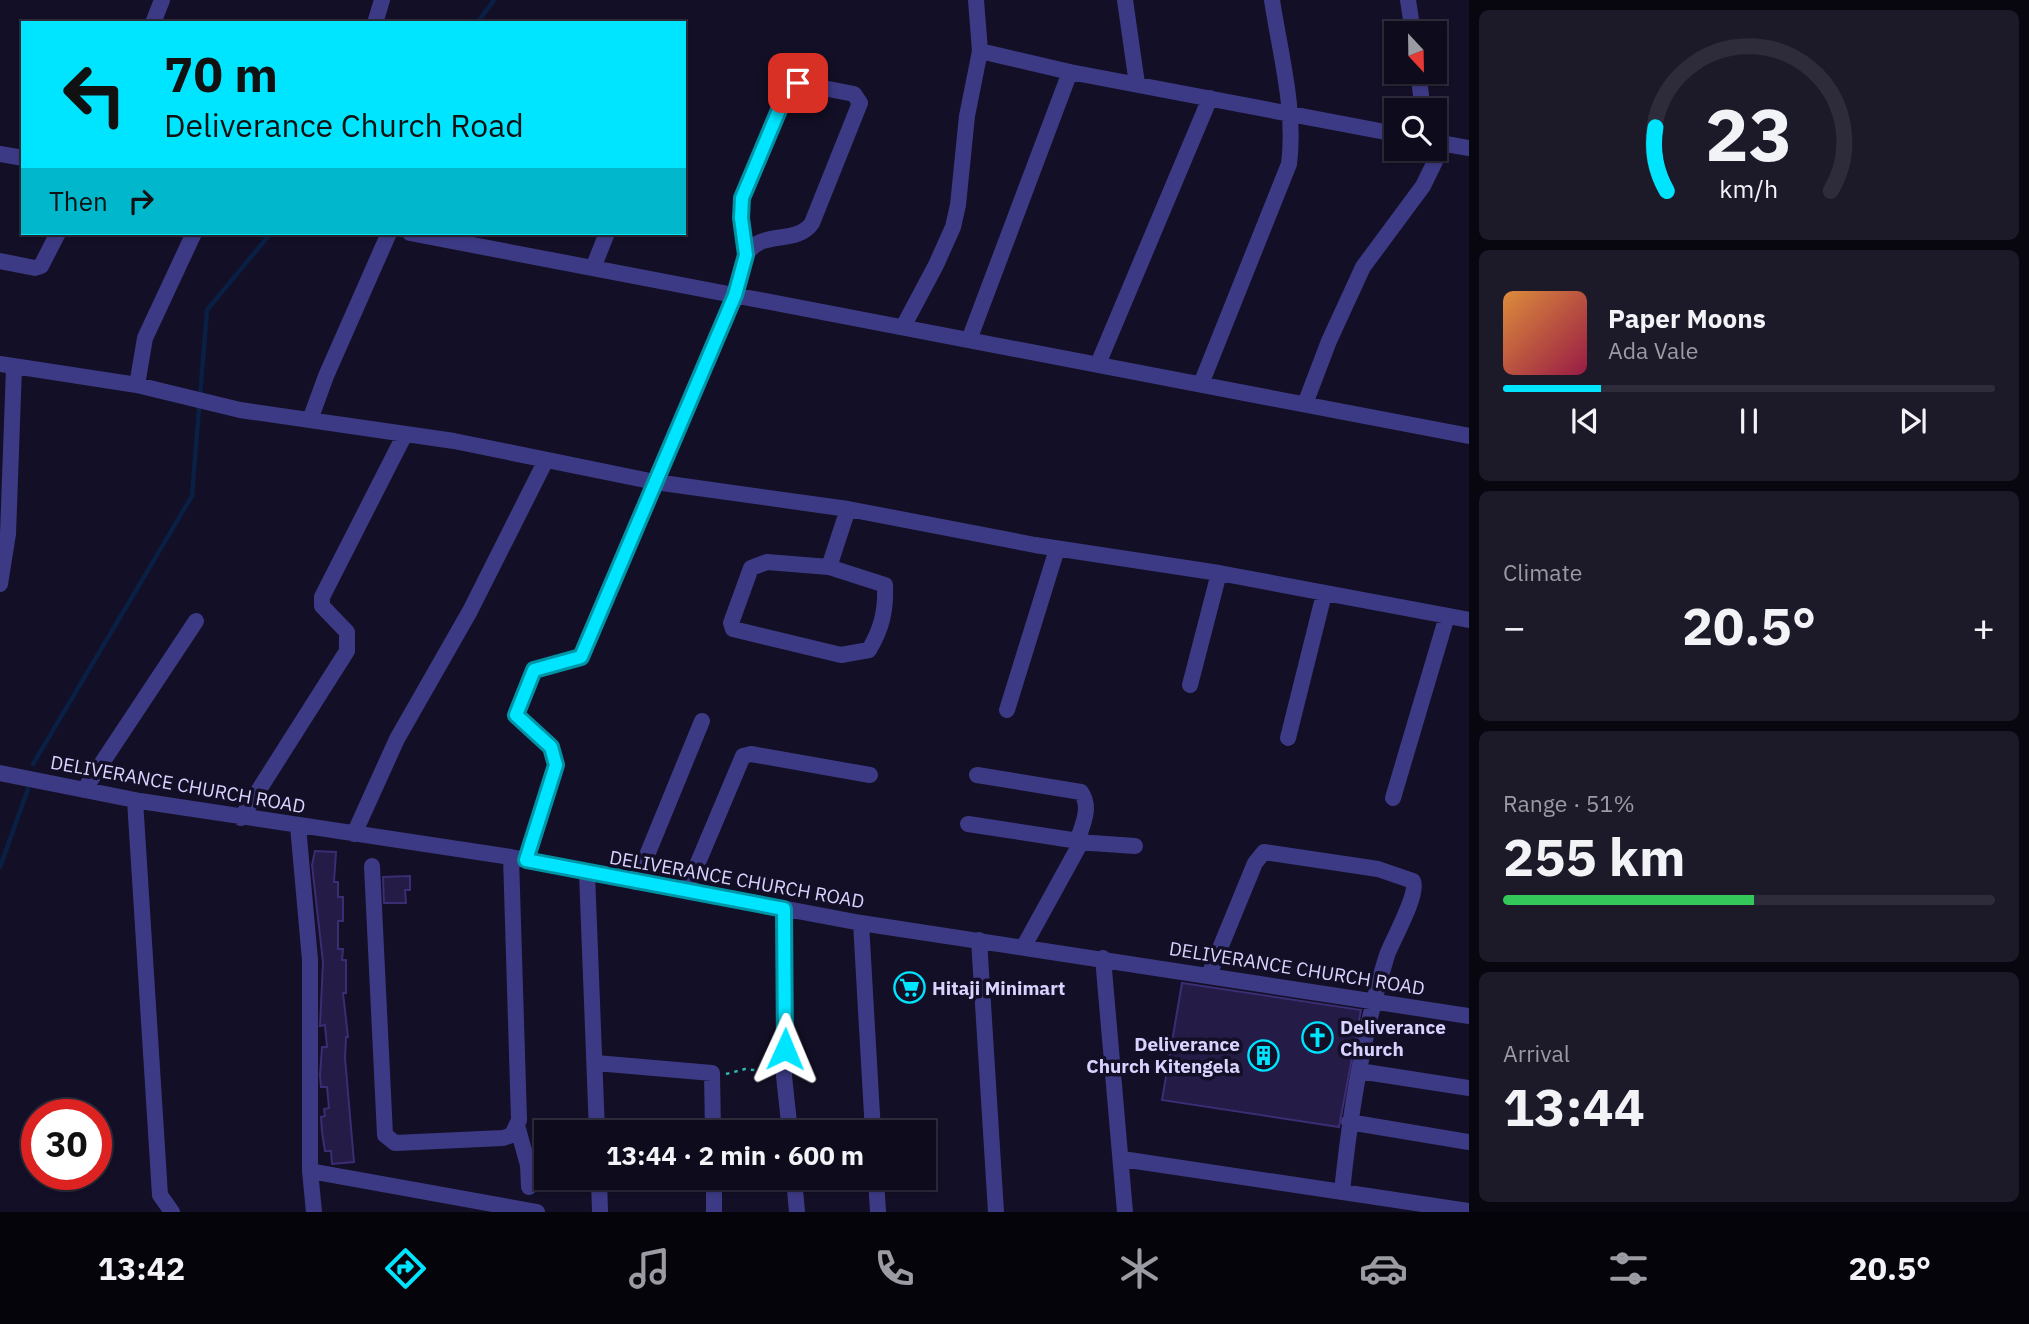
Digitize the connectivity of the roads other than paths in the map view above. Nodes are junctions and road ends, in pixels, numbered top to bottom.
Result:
1 (162, 0) edge
2 (382, 0) edge
3 (976, 0) edge
4 (1125, 0) edge
5 (1272, 0) edge
6 (1408, 0) edge
7 (154, 21) edge
8 (376, 21) edge
9 (1411, 21) edge
10 (980, 51) junction
11 (1070, 72) junction
12 (1137, 85) junction
13 (1210, 98) junction
14 (1289, 112) junction
15 (1384, 132) edge
16 (1447, 145) edge
17 (1469, 148) edge
18 (0, 154) edge
19 (21, 158) edge
20 (1433, 161) edge
21 (57, 235) edge
22 (193, 235) edge
23 (389, 235) edge
24 (420, 235) edge
25 (606, 235) edge
26 (746, 255) junction
27 (0, 261) edge
28 (593, 268) junction
29 (735, 295) junction
30 (902, 327) junction
31 (969, 340) junction
32 (1098, 364) junction
33 (7, 365) edge
34 (1201, 384) junction
35 (137, 385) junction
36 (1305, 404) junction
37 (310, 419) junction
38 (405, 434) junction
39 (1469, 436) edge
40 (546, 460) junction
41 (655, 482) junction
42 (848, 509) junction
43 (1057, 549) junction
44 (829, 567) junction
45 (1219, 573) junction
46 (0, 584) edge
47 (1324, 594) junction
48 (1447, 616) junction
49 (1469, 620) edge
50 (197, 621) dead end
51 (1190, 685) dead end
52 (1007, 710) dead end
53 (702, 721) dead end
54 (1288, 738) dead end
55 (0, 773) edge
56 (870, 775) dead end
57 (977, 775) dead end
58 (84, 790) junction
59 (1394, 798) dead end
60 (135, 800) junction
61 (241, 818) junction
62 (968, 824) dead end
63 (298, 826) junction
64 (354, 834) junction
65 (1077, 842) junction
66 (1135, 846) dead end
67 (519, 859) junction
68 (372, 866) dead end
69 (587, 873) junction
70 (636, 882) junction
71 (686, 891) junction
72 (784, 909) junction
73 (861, 923) junction
74 (979, 940) junction
75 (1024, 946) junction
76 (1103, 958) junction
77 (1209, 975) junction
78 (1373, 1001) junction
79 (1467, 1011) edge
80 (596, 1063) junction
81 (1359, 1072) junction
82 (1469, 1088) edge
83 (597, 1120) edge
84 (713, 1120) edge
85 (789, 1120) edge
86 (872, 1120) edge
87 (1349, 1122) junction
88 (518, 1129) junction
89 (1469, 1142) edge
90 (1122, 1159) junction
91 (310, 1171) junction
92 (529, 1187) dead end
93 (599, 1190) edge
94 (714, 1190) edge
95 (795, 1190) edge
96 (876, 1190) edge
97 (1342, 1192) junction
98 (470, 1206) edge
99 (1375, 1206) edge
100 (1469, 1211) edge
101 (172, 1212) edge
102 (314, 1212) edge
103 (537, 1212) edge
104 (600, 1212) edge
105 (714, 1212) edge
106 (797, 1212) edge
107 (877, 1212) edge
108 (996, 1212) edge
109 (1125, 1212) edge

1 - 7 street
2 - 8 street
3 - 10 street
4 - 12 street
5 - 14 street
6 - 9 street
10 - 11 street
10 - 30 street
11 - 12 street
11 - 31 street
12 - 13 street
13 - 14 street
13 - 32 street
14 - 15 street
14 - 34 street
16 - 17 street
18 - 19 street
20 - 36 street
21 - 27 street
22 - 35 street
23 - 37 street
24 - 28 street
25 - 28 street
26 - 26 street
26 - 29 street
28 - 29 street
29 - 30 street
29 - 41 street
30 - 31 street
31 - 32 street
32 - 34 street
33 - 35 street
33 - 46 street
34 - 36 street
35 - 37 street
36 - 39 street
37 - 38 street
38 - 40 street
38 - 61 street
40 - 41 street
40 - 64 street
41 - 42 street
41 - 67 street
42 - 43 street
42 - 44 street
43 - 45 street
43 - 52 street
44 - 44 street
45 - 47 street
45 - 51 street
47 - 48 street
47 - 54 street
48 - 49 street
48 - 59 street
50 - 58 street
53 - 70 street
55 - 58 street, DELIVERANCE CHURCH ROAD
56 - 71 street
57 - 65 street
58 - 60 street, DELIVERANCE CHURCH ROAD
60 - 61 street, DELIVERANCE CHURCH ROAD
60 - 101 street
61 - 63 street, DELIVERANCE CHURCH ROAD
62 - 65 street
63 - 64 street, DELIVERANCE CHURCH ROAD
63 - 91 street
64 - 67 street, DELIVERANCE CHURCH ROAD
65 - 66 street
65 - 75 street
67 - 69 street, DELIVERANCE CHURCH ROAD
67 - 88 street
68 - 88 street
69 - 70 street, DELIVERANCE CHURCH ROAD
69 - 80 street
70 - 71 street, DELIVERANCE CHURCH ROAD
71 - 72 street, DELIVERANCE CHURCH ROAD
72 - 73 street, DELIVERANCE CHURCH ROAD
72 - 85 street
73 - 74 street, DELIVERANCE CHURCH ROAD
73 - 86 street
74 - 75 street, DELIVERANCE CHURCH ROAD
74 - 108 street
75 - 76 street, DELIVERANCE CHURCH ROAD
76 - 77 street, DELIVERANCE CHURCH ROAD
76 - 90 street
77 - 78 street, DELIVERANCE CHURCH ROAD
77 - 78 street
78 - 79 street, DELIVERANCE CHURCH ROAD
78 - 81 street
80 - 83 street
80 - 84 street
81 - 82 street
81 - 87 street
87 - 89 street
87 - 97 street
88 - 92 street
90 - 97 street
90 - 109 street
91 - 98 street
91 - 102 street
93 - 104 street
94 - 105 street
95 - 106 street
96 - 107 street
97 - 99 street
98 - 103 street
99 - 100 street

